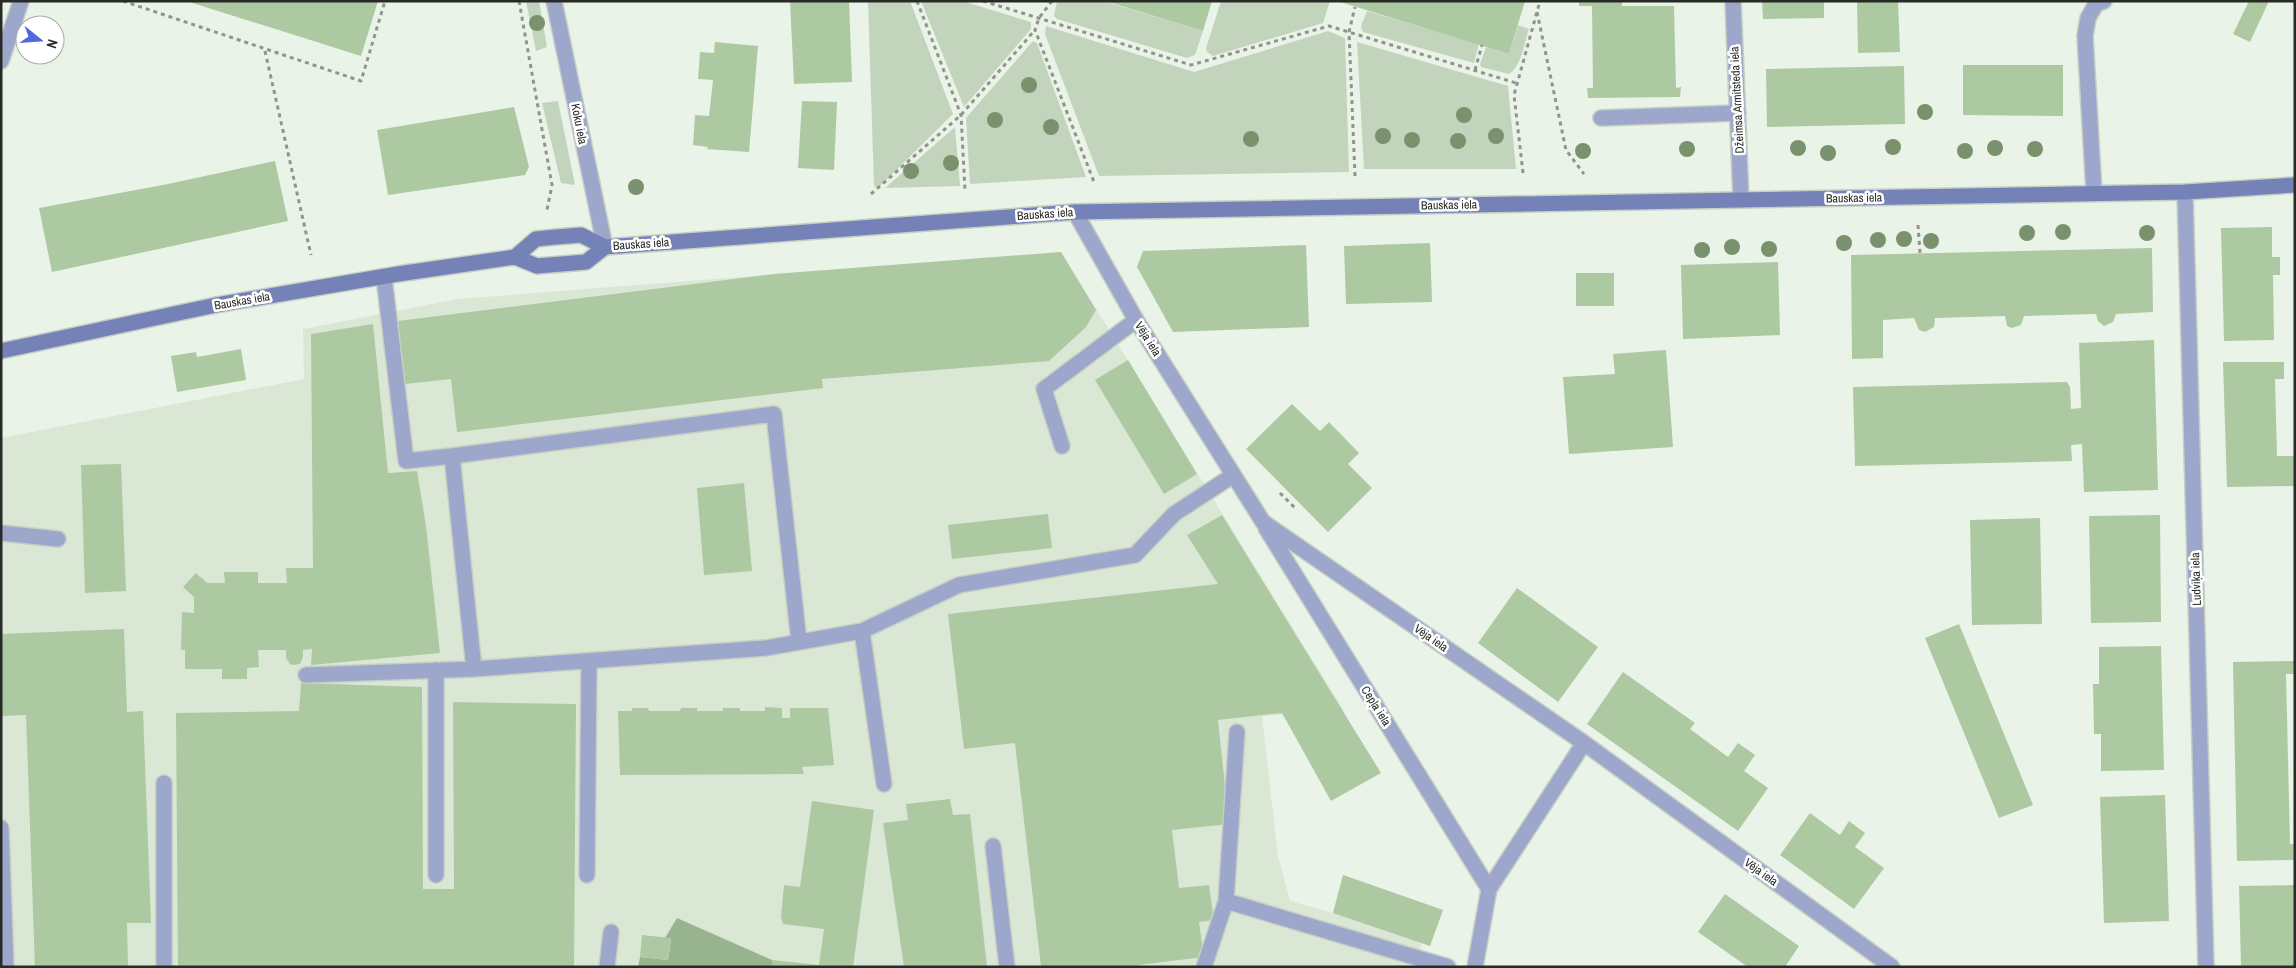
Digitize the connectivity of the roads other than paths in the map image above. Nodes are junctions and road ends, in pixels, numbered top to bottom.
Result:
1 (21, 1) edge
2 (554, 1) edge
3 (1733, 1) edge
4 (2104, 1) edge
5 (1, 61) edge
6 (1738, 113) junction
7 (1601, 118) dead end
8 (2295, 185) edge
9 (2185, 192) junction
10 (2094, 193) junction
11 (1741, 200) junction
12 (1075, 212) junction
13 (605, 246) junction
14 (515, 257) junction
15 (384, 276) junction
16 (1136, 320) junction
17 (1, 350) edge
18 (1062, 446) dead end
19 (452, 456) junction
20 (1232, 476) junction
21 (1263, 522) junction
22 (1, 534) edge
23 (58, 539) dead end
24 (862, 631) junction
25 (798, 642) junction
26 (588, 661) junction
27 (474, 669) junction
28 (436, 670) junction
29 (306, 675) dead end
30 (1237, 732) dead end
31 (1584, 744) junction
32 (164, 783) dead end
33 (884, 784) dead end
34 (1, 828) edge
35 (994, 846) dead end
36 (436, 875) dead end
37 (587, 876) dead end
38 (1489, 889) junction
39 (1226, 902) junction
40 (611, 932) dead end
41 (6, 967) edge
42 (164, 967) edge
43 (607, 967) edge
44 (1007, 967) edge
45 (1204, 967) edge
46 (1448, 967) edge
47 (1475, 967) edge
48 (1892, 967) edge
49 (2206, 967) edge

1 - 5 street
2 - 13 street, Koku iela
3 - 6 street, Džeimsa Armitsteda iela
4 - 10 street
6 - 7 street
6 - 11 street, Džeimsa Armitsteda iela
8 - 9 street, Bauskas iela
9 - 10 street, Bauskas iela
9 - 49 street, Ludviķa iela
10 - 11 street, Bauskas iela
11 - 12 street, Bauskas iela
12 - 13 street, Bauskas iela
12 - 16 street, Vēja iela
13 - 14 street, Bauskas iela
13 - 14 street, Bauskas iela
14 - 15 street, Bauskas iela
15 - 17 street, Bauskas iela
15 - 19 street
16 - 18 street
16 - 20 street, Vēja iela
19 - 25 street
19 - 27 street
20 - 21 street, Vēja iela
20 - 24 street
21 - 31 street, Vēja iela
21 - 38 street, Cepļa iela
22 - 23 street
24 - 25 street
24 - 33 street
25 - 26 street
26 - 27 street
26 - 37 street
27 - 28 street
28 - 29 street
28 - 36 street
30 - 39 street
31 - 38 street
31 - 48 street, Vēja iela
32 - 42 street
34 - 41 street
35 - 44 street
38 - 47 street
39 - 45 street
39 - 46 street
40 - 43 street

